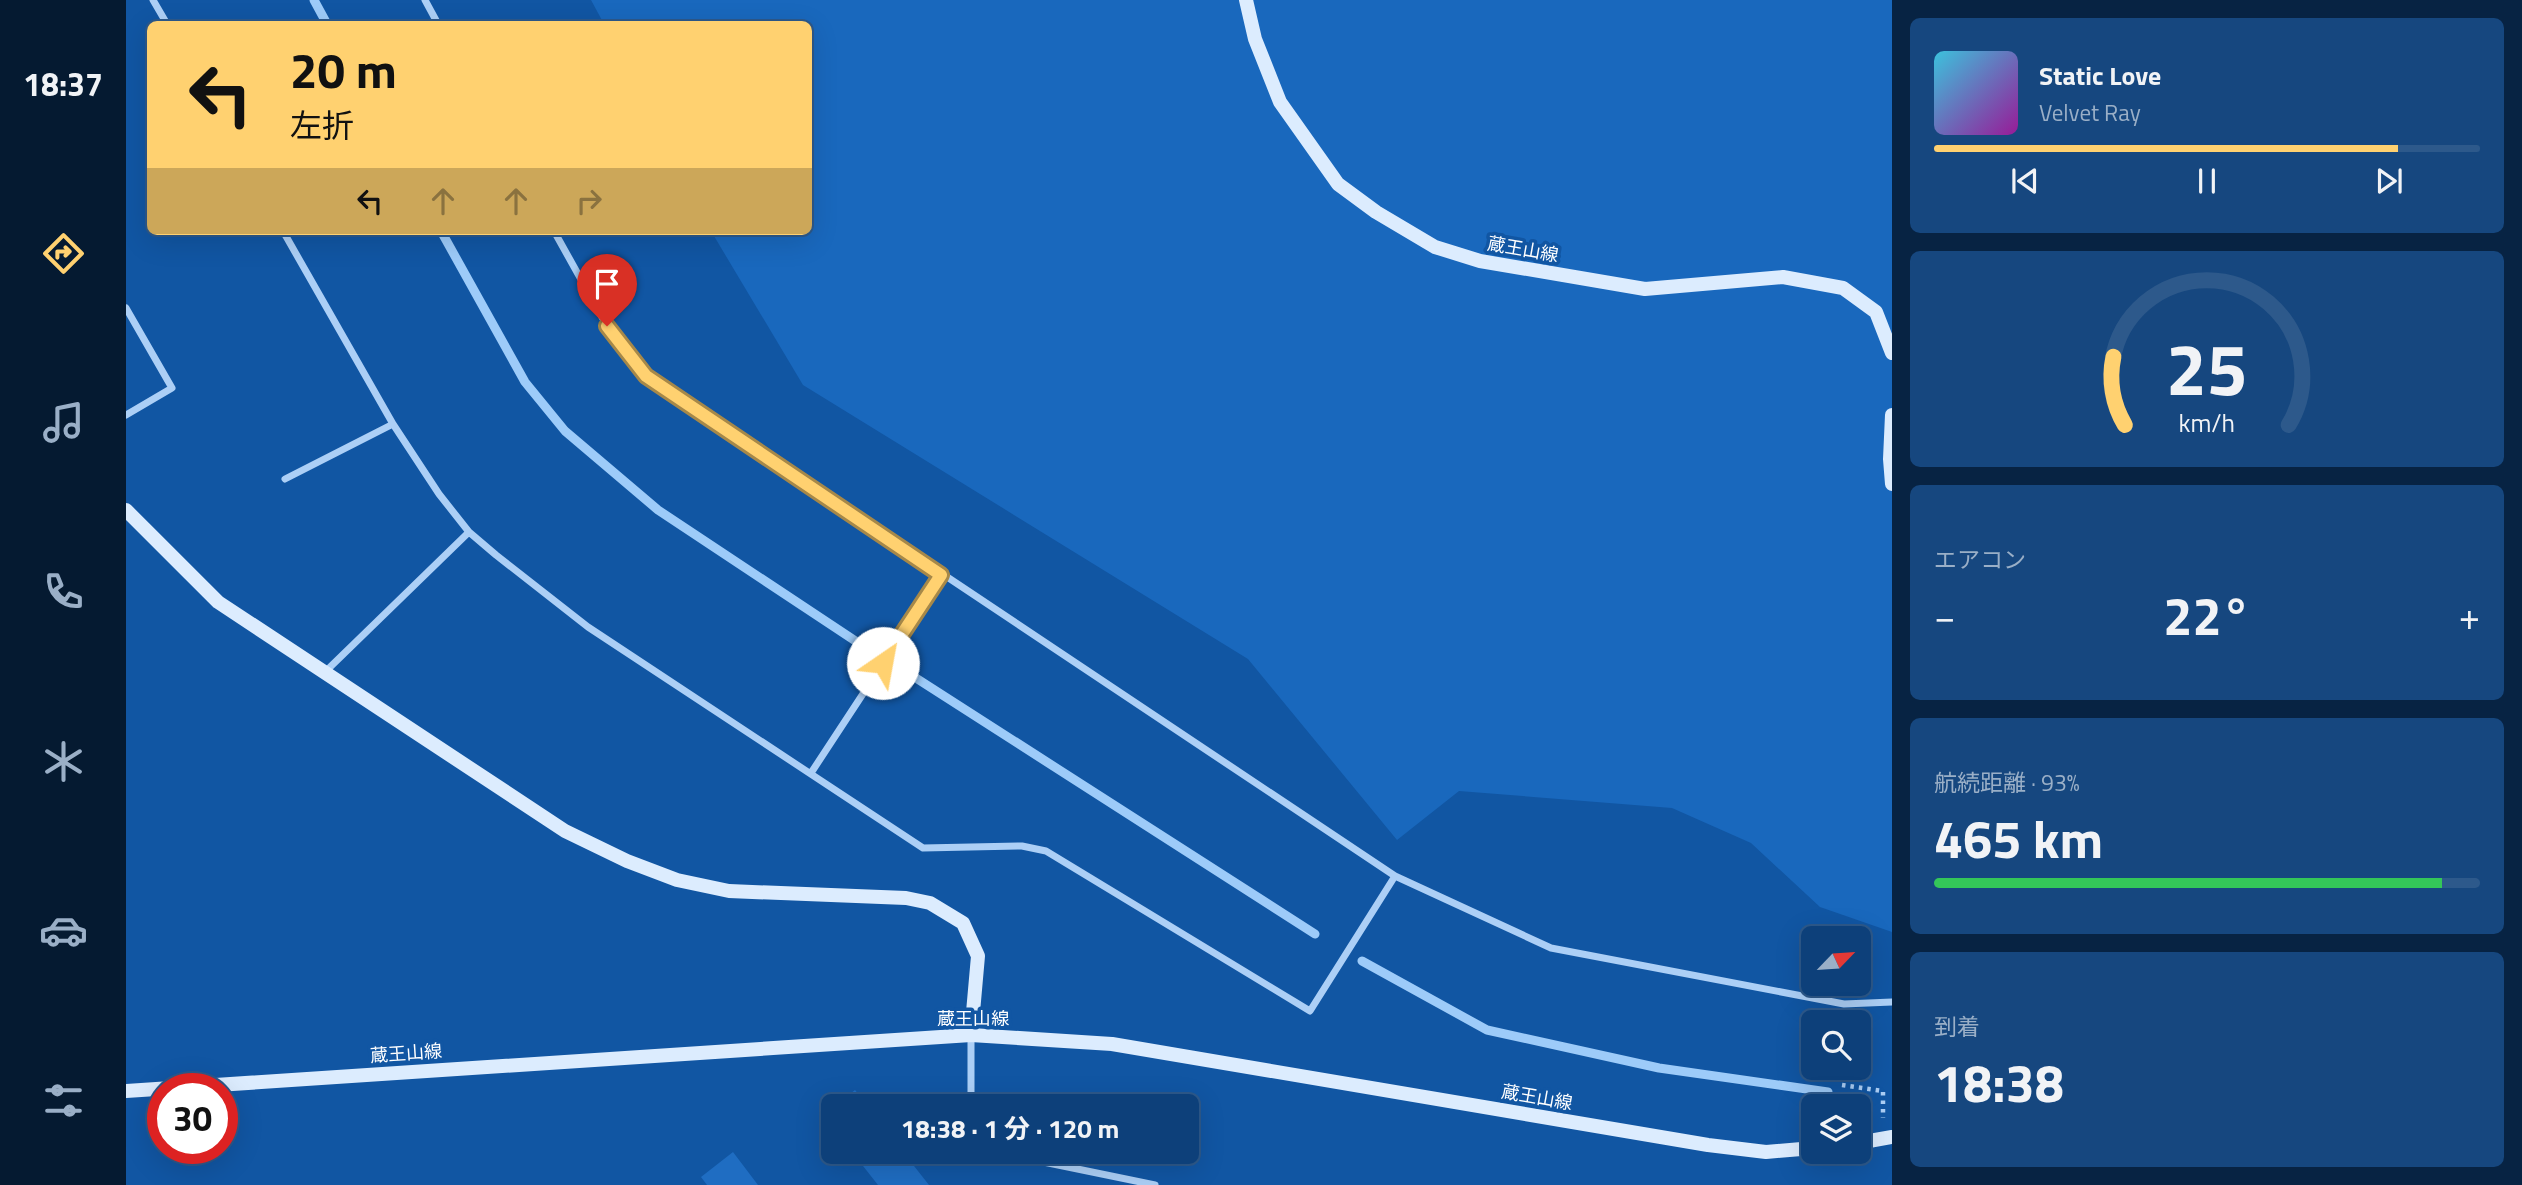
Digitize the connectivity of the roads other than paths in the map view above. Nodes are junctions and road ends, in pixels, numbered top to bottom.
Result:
1 (153, 0) edge
2 (425, 0) edge
3 (1246, 0) edge
4 (165, 21) edge
5 (437, 21) edge
6 (285, 235) edge
7 (556, 235) edge
8 (126, 308) edge
9 (1892, 353) edge
10 (126, 415) edge
11 (1892, 415) edge
12 (393, 424) junction
13 (285, 479) dead end
14 (1892, 484) edge
15 (126, 510) edge
16 (469, 532) junction
17 (941, 575) junction
18 (325, 673) junction
19 (811, 773) junction
20 (1395, 876) junction
21 (1892, 1002) edge
22 (971, 1035) junction
23 (126, 1091) edge
24 (971, 1094) edge
25 (1801, 1149) edge
26 (1053, 1164) edge
27 (1155, 1185) edge

1 - 4 street
2 - 5 street
3 - 9 main road, 蔵王山線
6 - 12 street
7 - 17 street
8 - 10 street
11 - 14 main road
12 - 13 street
12 - 16 street
15 - 18 main road
16 - 18 street
16 - 19 street
17 - 19 street
17 - 20 street
18 - 22 main road
19 - 20 street
20 - 21 street
22 - 23 main road, 蔵王山線
22 - 24 street
22 - 25 main road, 蔵王山線
26 - 27 street

